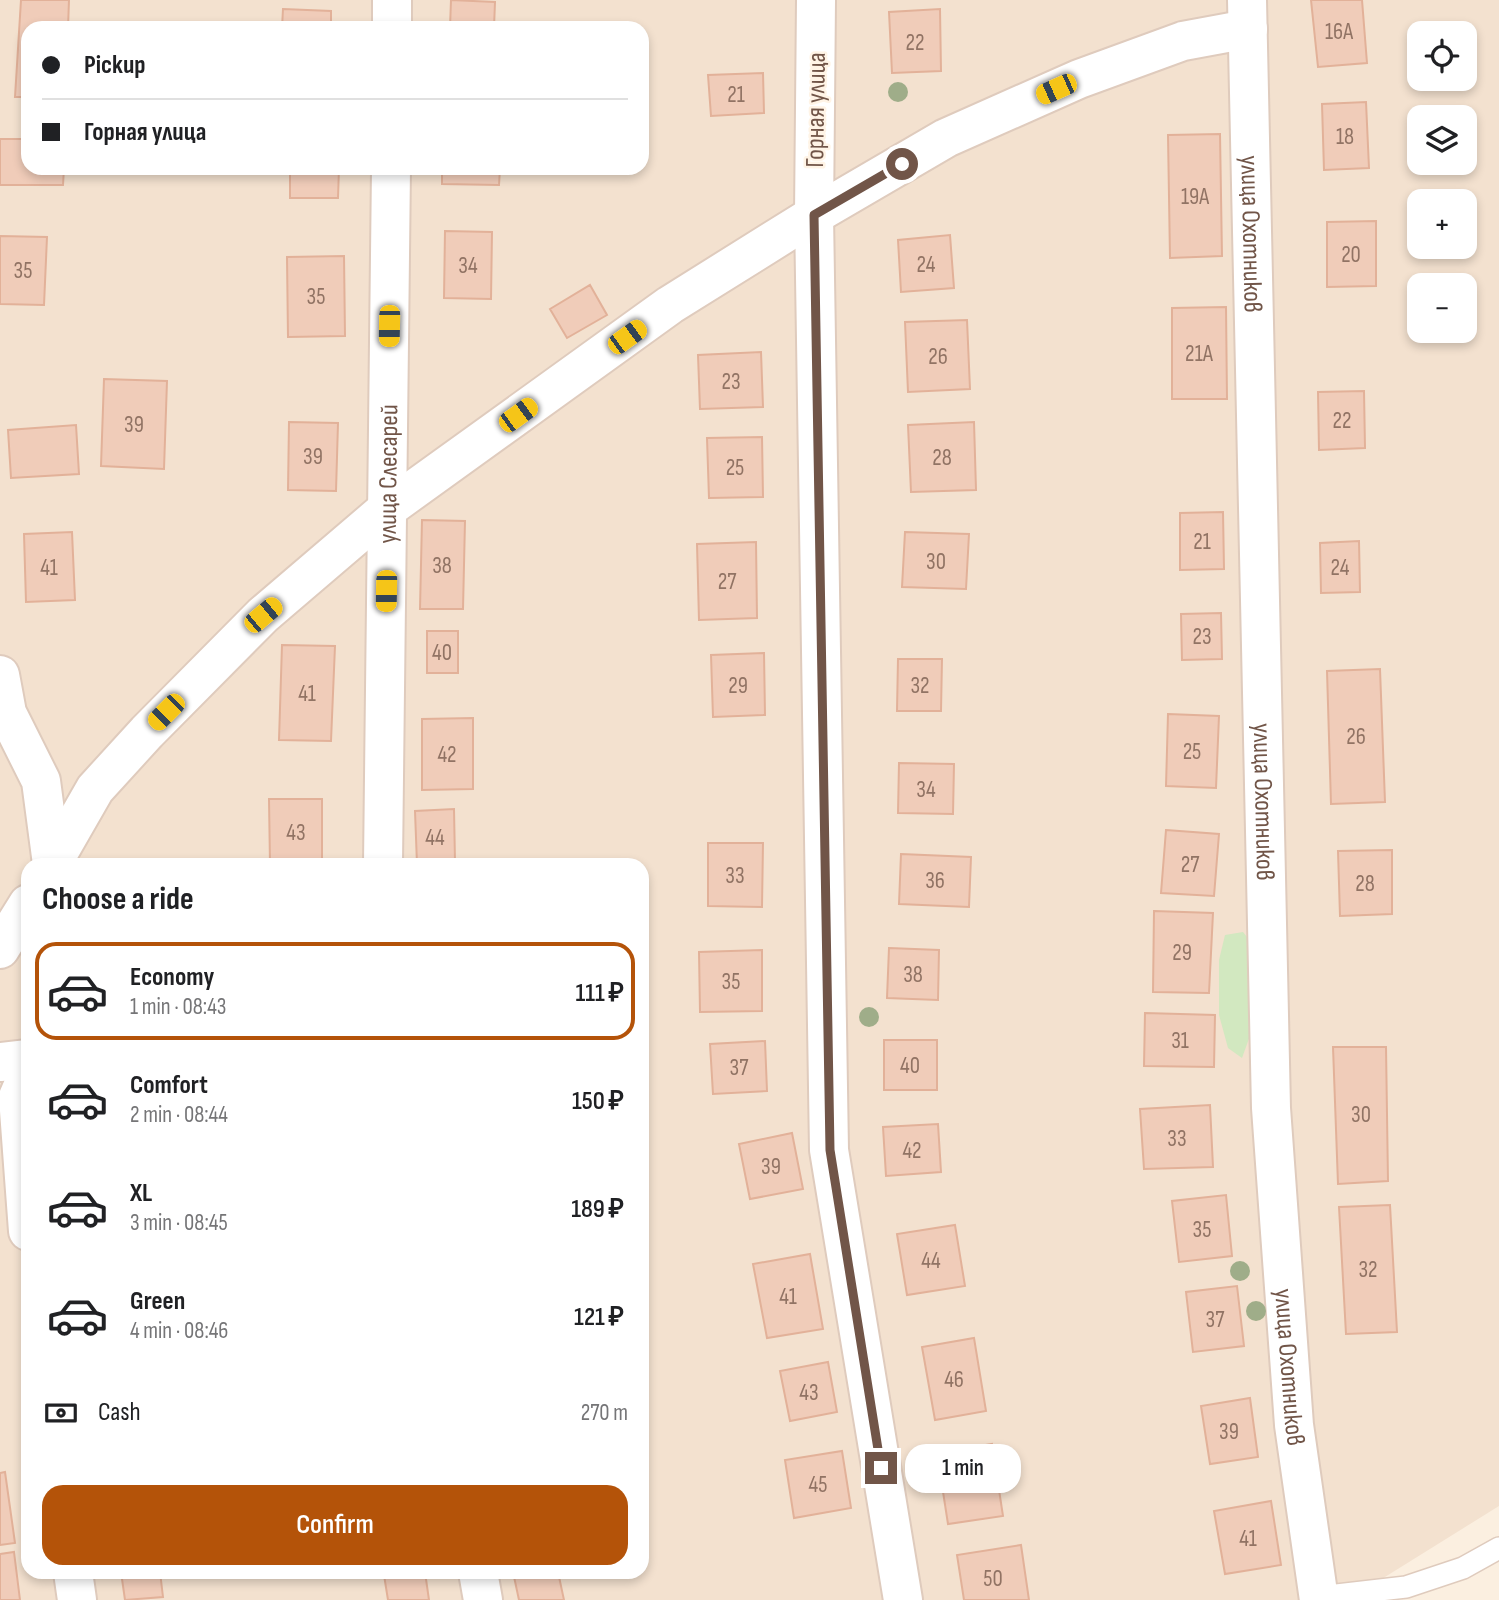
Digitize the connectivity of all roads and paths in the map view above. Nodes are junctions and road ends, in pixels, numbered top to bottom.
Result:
1 (393, 0) edge
2 (816, 0) edge
3 (1248, 14) edge
4 (392, 21) edge
5 (391, 175) edge
6 (814, 215) junction
7 (387, 509) junction
8 (0, 675) edge
9 (51, 858) edge
10 (55, 858) edge
11 (383, 858) edge
12 (21, 915) edge
13 (0, 949) edge
14 (21, 1060) edge
15 (0, 1062) edge
16 (21, 1090) edge
17 (17, 1203) edge
18 (1499, 1548) edge
19 (74, 1579) edge
20 (479, 1579) edge
21 (1314, 1599) edge
22 (76, 1600) edge
23 (483, 1600) edge
24 (903, 1600) edge

1 - 4 street
2 - 6 street, Горная улица
3 - 6 street
3 - 21 street, улица Охотников
5 - 7 street, улица Слесарей
6 - 7 street
6 - 24 street, Горная улица
7 - 10 street
7 - 11 street, улица Слесарей
8 - 9 street
12 - 13 street
14 - 15 street
16 - 17 street
18 - 21 lane
19 - 22 street
20 - 23 street

